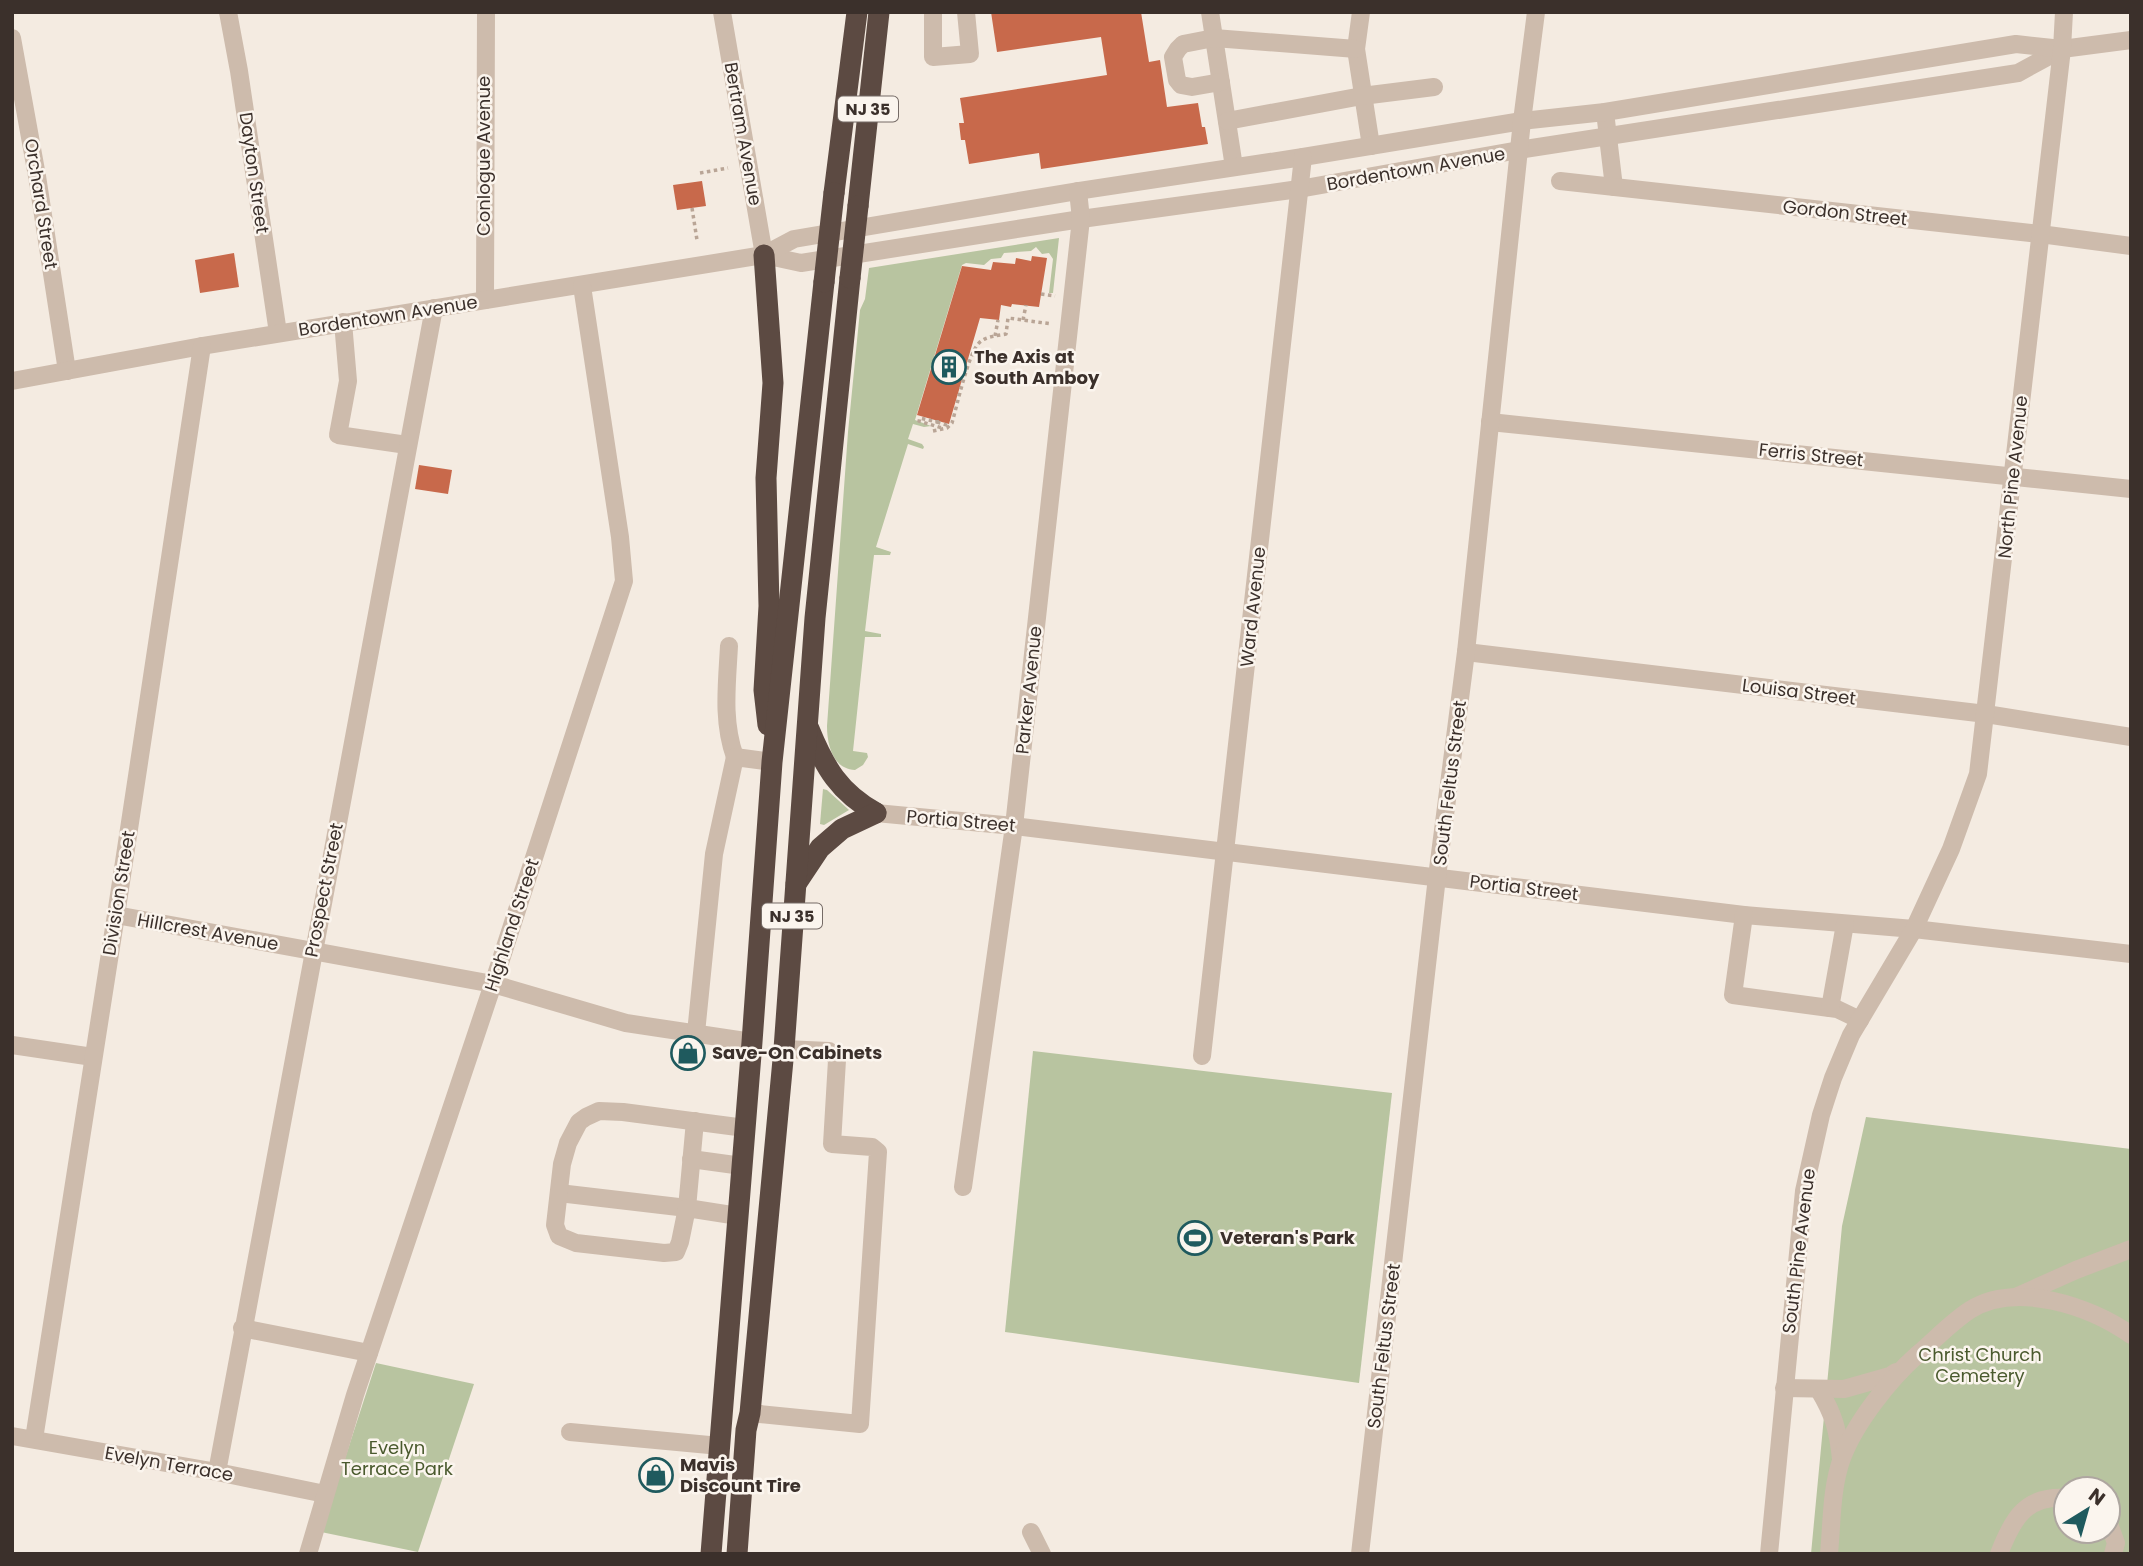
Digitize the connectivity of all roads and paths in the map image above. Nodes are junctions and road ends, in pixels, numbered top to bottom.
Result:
1 (228, 12) edge
2 (486, 12) edge
3 (722, 12) edge
4 (857, 12) edge
5 (879, 12) edge
6 (933, 12) edge
7 (966, 12) edge
8 (1210, 12) edge
9 (1361, 12) edge
10 (1536, 12) edge
11 (2064, 12) edge
12 (12, 38) edge
13 (1214, 38) junction
14 (2131, 40) edge
15 (1356, 48) junction
16 (2062, 49) junction
17 (1221, 82) junction
18 (1434, 87) dead end
19 (1362, 96) junction
20 (1605, 111) junction
21 (1227, 121) junction
22 (1522, 121) junction
23 (1608, 138) junction
24 (1371, 146) junction
25 (1519, 150) junction
26 (1303, 157) junction
27 (1234, 167) junction
28 (727, 168) dead end
29 (701, 173) dead end
30 (1560, 181) dead end
31 (1614, 187) junction
32 (1299, 190) junction
33 (1079, 191) junction
34 (692, 208) dead end
35 (939, 214) junction
36 (1081, 219) junction
37 (2040, 234) junction
38 (697, 240) dead end
39 (936, 240) junction
40 (2131, 246) edge
41 (764, 256) junction
42 (582, 285) junction
43 (1041, 294) dead end
44 (1055, 296) dead end
45 (485, 300) junction
46 (1026, 305) dead end
47 (434, 308) junction
48 (998, 320) dead end
49 (1023, 320) junction
50 (343, 322) junction
51 (1052, 324) dead end
52 (278, 333) junction
53 (995, 336) junction
54 (201, 345) junction
55 (67, 371) junction
56 (12, 381) edge
57 (1490, 422) junction
58 (950, 426) junction
59 (944, 429) junction
60 (933, 431) dead end
61 (407, 445) junction
62 (2013, 476) junction
63 (2131, 489) edge
64 (729, 646) dead end
65 (1466, 652) junction
66 (1986, 714) junction
67 (807, 724) junction
68 (2131, 737) edge
69 (735, 757) junction
70 (772, 762) junction
71 (876, 813) junction
72 (1014, 826) junction
73 (1226, 853) junction
74 (1437, 877) junction
75 (794, 887) junction
76 (116, 915) junction
77 (1744, 915) junction
78 (1845, 924) junction
79 (1914, 929) junction
80 (313, 951) junction
81 (2131, 954) edge
82 (493, 984) junction
83 (1830, 1008) junction
84 (1860, 1020) junction
85 (696, 1033) junction
86 (752, 1042) junction
87 (12, 1045) edge
88 (784, 1049) junction
89 (1202, 1056) dead end
90 (93, 1057) junction
91 (695, 1121) junction
92 (745, 1128) junction
93 (691, 1159) junction
94 (742, 1166) junction
95 (963, 1187) dead end
96 (559, 1193) junction
97 (687, 1208) junction
98 (738, 1216) junction
99 (2131, 1249) edge
100 (2017, 1296) junction
101 (243, 1328) junction
102 (2131, 1335) edge
103 (369, 1353) junction
104 (1907, 1364) junction
105 (1784, 1388) junction
106 (1819, 1390) junction
107 (750, 1413) junction
108 (569, 1432) dead end
109 (12, 1436) edge
110 (34, 1439) junction
111 (720, 1446) junction
112 (1841, 1461) junction
113 (217, 1472) junction
114 (325, 1494) junction
115 (2052, 1499) edge
116 (1031, 1531) dead end
117 (308, 1554) edge
118 (711, 1554) edge
119 (737, 1554) edge
120 (1042, 1554) edge
121 (1360, 1554) edge
122 (1769, 1554) edge
123 (1829, 1554) edge
124 (1999, 1554) edge

1 - 52 street, Dayton Street
2 - 45 street, Conlogue Avenue
3 - 41 street, Bertram Avenue
4 - 70 highway, NJ 35, bridge
5 - 67 highway, NJ 35, bridge
6 - 7 street
8 - 13 street
9 - 15 street
10 - 22 street, South Feltus Street
11 - 16 street, North Pine Avenue
12 - 55 street, Orchard Street
13 - 15 street
13 - 17 street
13 - 17 street
14 - 16 street, Bordentown Avenue
15 - 19 street
16 - 20 street, Bordentown Avenue
16 - 23 street, Bordentown Avenue
16 - 37 street, North Pine Avenue
17 - 21 street
18 - 19 street
19 - 21 street
19 - 24 street
20 - 22 street, Bordentown Avenue
20 - 23 street
21 - 27 street
22 - 24 street, Bordentown Avenue
22 - 25 street, South Feltus Street
23 - 25 street, Bordentown Avenue
23 - 31 street
24 - 26 street, Bordentown Avenue
25 - 32 street, Bordentown Avenue
25 - 57 street, South Feltus Street
26 - 27 street, Bordentown Avenue
26 - 32 street, Ward Avenue
27 - 33 street, Bordentown Avenue
28 - 29 path
30 - 31 street, Gordon Street
31 - 37 street, Gordon Street
32 - 36 street, Bordentown Avenue
32 - 73 street, Ward Avenue
33 - 35 street, Bordentown Avenue
33 - 36 street, Parker Avenue
34 - 38 path
35 - 39 street
35 - 41 street, Bordentown Avenue
36 - 39 street, Bordentown Avenue
36 - 72 street, Parker Avenue
37 - 40 street, Gordon Street
37 - 62 street, North Pine Avenue
39 - 41 street, Bordentown Avenue
41 - 42 street, Bordentown Avenue
41 - 70 highway
42 - 45 street, Bordentown Avenue
42 - 82 street, Highland Street
43 - 44 path
45 - 47 street, Bordentown Avenue
46 - 49 path
47 - 50 street, Bordentown Avenue
47 - 61 street, Prospect Street
48 - 53 path
49 - 51 path
49 - 53 path
50 - 52 street, Bordentown Avenue
50 - 61 street
52 - 54 street, Bordentown Avenue
53 - 58 path
54 - 55 street, Bordentown Avenue
54 - 76 street, Division Street
55 - 56 street, Bordentown Avenue
57 - 62 street, Ferris Street
57 - 65 street, South Feltus Street
58 - 59 path
58 - 59 path
59 - 60 path
61 - 80 street, Prospect Street
62 - 63 street, Ferris Street
62 - 66 street, North Pine Avenue
64 - 69 street
65 - 66 street, Louisa Street
65 - 74 street, South Feltus Street
66 - 68 street, Louisa Street
66 - 79 street, North Pine Avenue
67 - 71 highway
67 - 75 highway, NJ 35
69 - 70 street
69 - 85 street
70 - 86 highway, NJ 35
71 - 72 street, Portia Street
71 - 75 highway
72 - 73 street, Portia Street
72 - 95 street, Parker Avenue
73 - 74 street, Portia Street
73 - 89 street, Ward Avenue
74 - 77 street, Portia Street
74 - 121 street, South Feltus Street
75 - 88 highway, NJ 35
76 - 80 street, Hillcrest Avenue
76 - 90 street, Division Street
77 - 78 street, Portia Street
77 - 83 street
78 - 79 street, Portia Street
78 - 83 street
79 - 81 street, Portia Street
79 - 84 street, South Pine Avenue
80 - 82 street, Hillcrest Avenue
80 - 101 street, Prospect Street
82 - 85 street, Hillcrest Avenue
82 - 103 street, Highland Street
83 - 84 street
84 - 105 street, South Pine Avenue
85 - 86 street, Hillcrest Avenue
86 - 92 highway, NJ 35
87 - 90 street
88 - 107 highway, NJ 35
88 - 107 street
90 - 110 street, Division Street
91 - 92 street
91 - 93 street
91 - 96 street
92 - 94 highway, NJ 35
93 - 94 street
93 - 97 street
94 - 98 highway, NJ 35
96 - 97 street
96 - 97 street
97 - 98 street
98 - 111 highway, NJ 35
99 - 100 street
100 - 102 street
100 - 104 street
101 - 103 street
101 - 113 street, Prospect Street
103 - 114 street, Highland Street
104 - 106 street
104 - 112 street
105 - 106 street
105 - 122 street, South Pine Avenue
106 - 112 street
107 - 119 highway, NJ 35
108 - 111 street
109 - 110 street, Evelyn Terrace
110 - 113 street, Evelyn Terrace
111 - 118 highway, NJ 35
112 - 123 street
113 - 114 street, Evelyn Terrace
114 - 117 street, Highland Street
115 - 124 street
116 - 120 street

